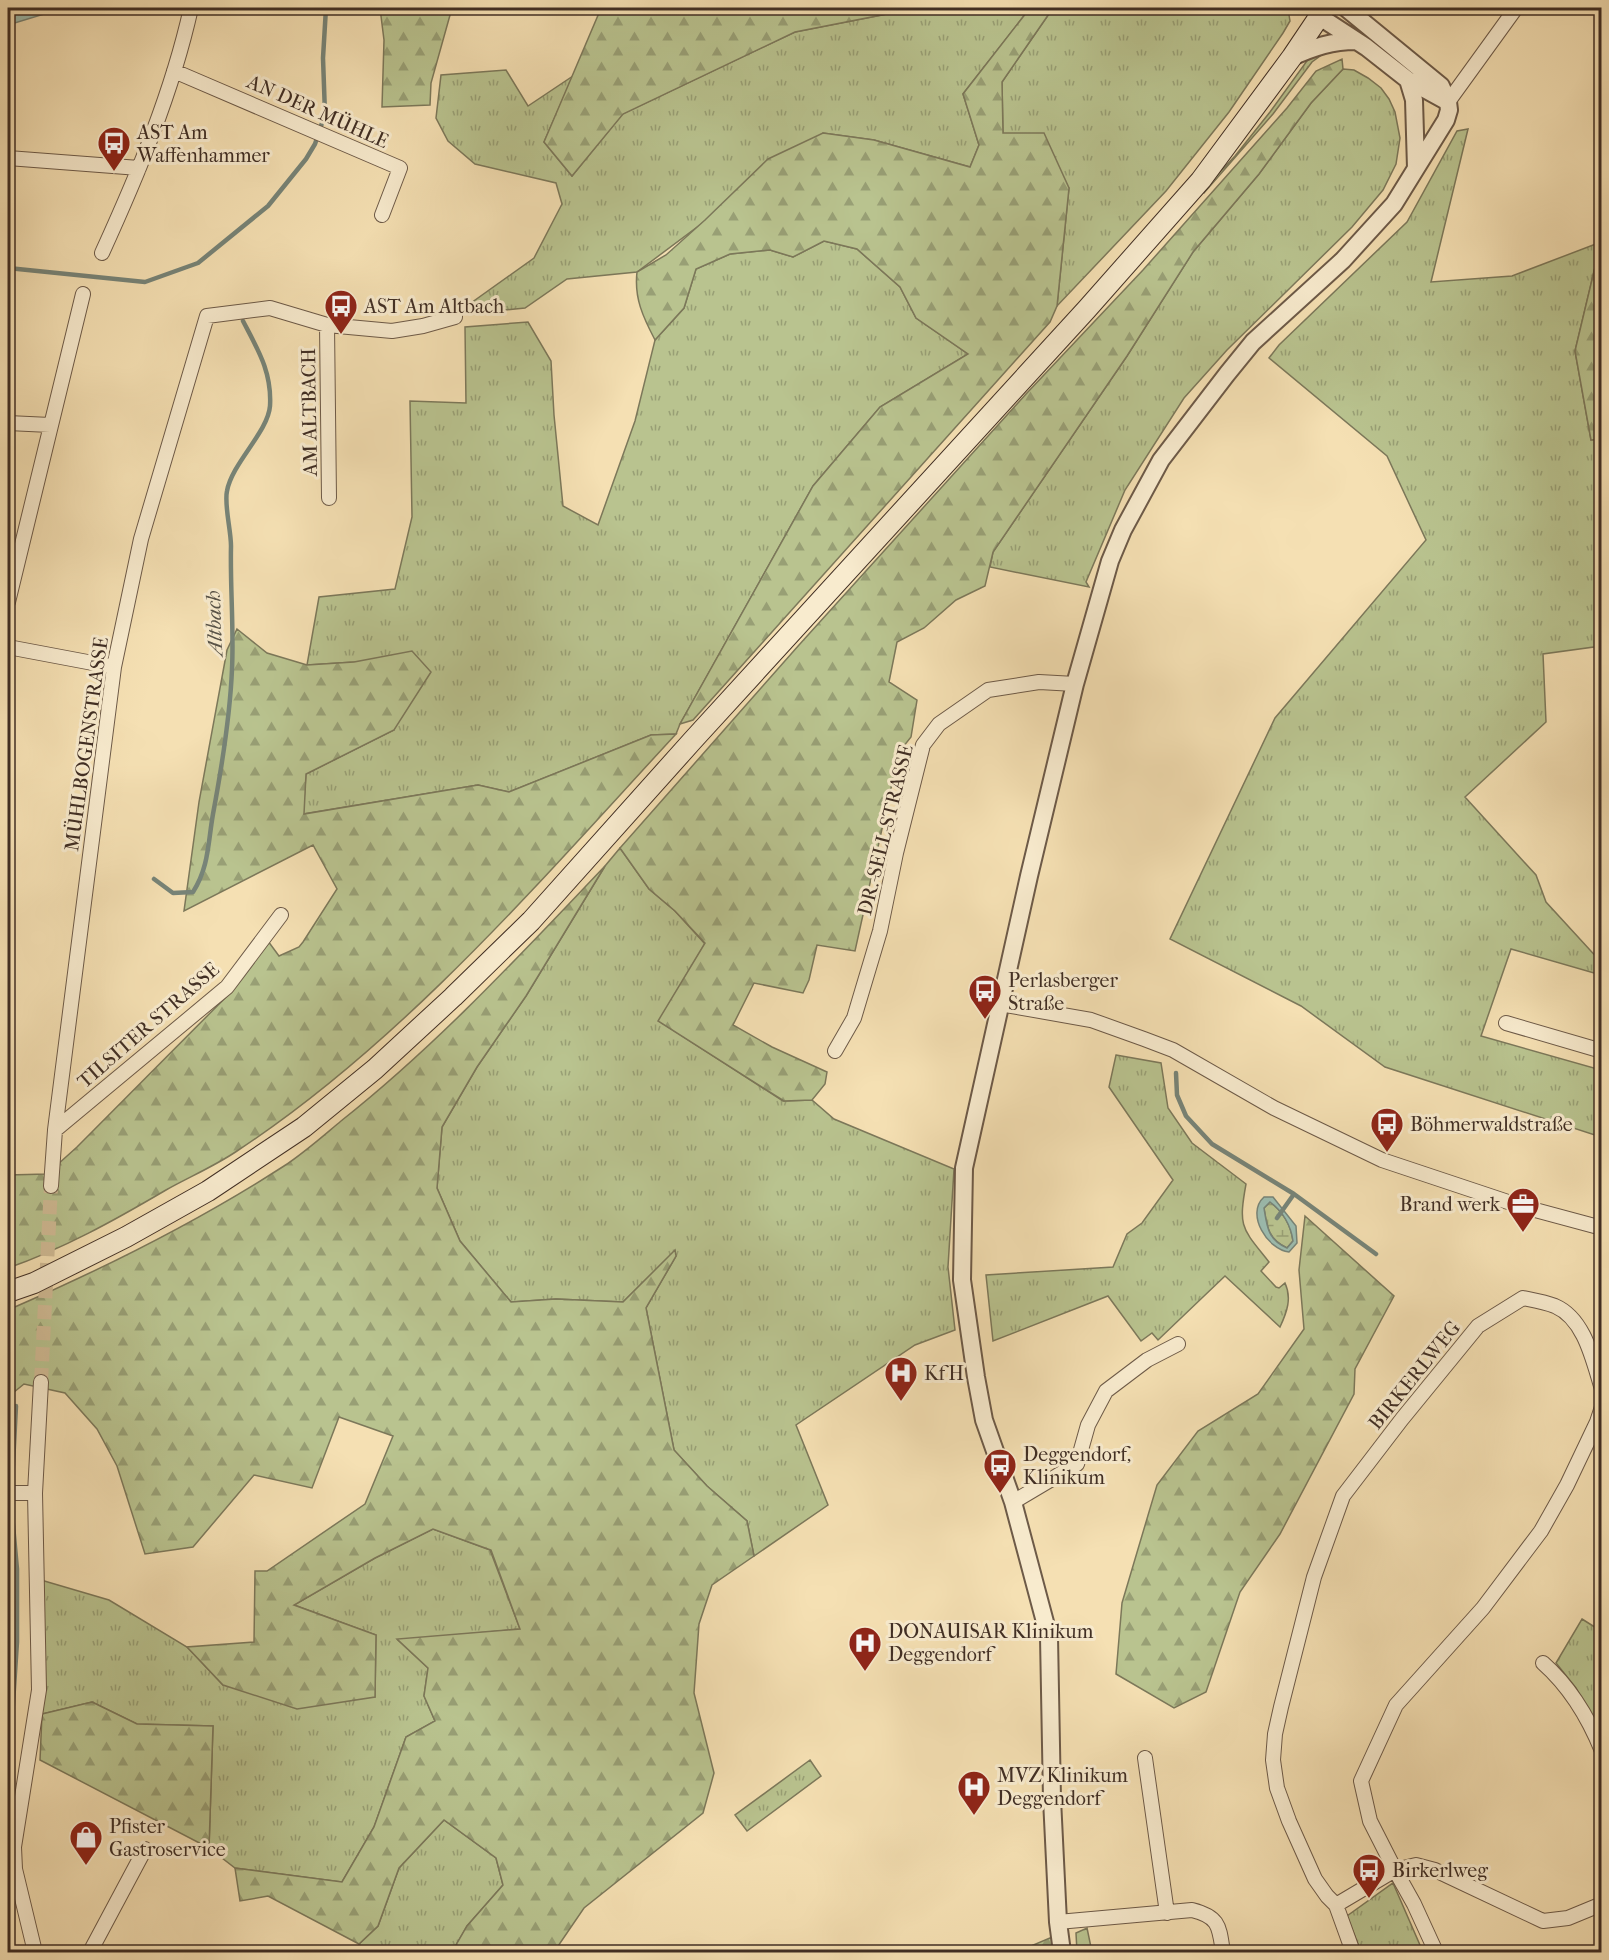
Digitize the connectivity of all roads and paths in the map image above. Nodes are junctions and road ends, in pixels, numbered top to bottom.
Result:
1 (191, 8) edge
2 (1346, 8) edge
3 (1516, 8) edge
4 (1322, 12) edge
5 (1357, 41) junction
6 (1292, 57) junction
7 (174, 71) junction
8 (1408, 80) junction
9 (1448, 102) junction
10 (8, 158) edge
11 (139, 168) junction
12 (1416, 169) junction
13 (382, 215) dead end
14 (102, 253) dead end
15 (83, 294) dead end
16 (455, 316) dead end
17 (327, 325) junction
18 (8, 423) edge
19 (50, 425) junction
20 (329, 498) dead end
21 (8, 602) edge
22 (8, 647) edge
23 (114, 667) junction
24 (1075, 684) junction
25 (281, 915) dead end
26 (1000, 1004) junction
27 (1506, 1023) dead end
28 (835, 1051) dead end
29 (1602, 1051) edge
30 (55, 1130) junction
31 (51, 1186) tunnel mouth
32 (1602, 1228) edge
33 (8, 1292) edge
34 (1178, 1344) dead end
35 (41, 1382) tunnel mouth
36 (1602, 1389) edge
37 (1602, 1407) edge
38 (8, 1493) edge
39 (34, 1493) junction
40 (1013, 1502) junction
41 (1543, 1664) dead end
42 (1602, 1751) edge
43 (1145, 1758) dead end
44 (145, 1849) dead end
45 (1395, 1870) junction
46 (1602, 1904) edge
47 (1336, 1905) junction
48 (1167, 1913) junction
49 (1058, 1922) junction
50 (35, 1953) edge
51 (90, 1953) edge
52 (1062, 1953) edge
53 (1223, 1953) edge
54 (1353, 1953) edge
55 (1436, 1953) edge

1 - 7 street
2 - 9 street
3 - 9 street
4 - 5 street
4 - 6 main road
5 - 6 street
5 - 8 street
6 - 33 main road
7 - 11 street
7 - 13 street, AN DER MÜHLE
8 - 9 street
8 - 12 street
9 - 12 street
10 - 11 street
11 - 14 street
12 - 24 street
15 - 19 street
16 - 17 street
17 - 20 street, AM ALTBACH
17 - 23 street, MÜHLBOGENSTRASSE
18 - 19 street
19 - 21 street
22 - 23 street
23 - 30 street, MÜHLBOGENSTRASSE
24 - 26 street
24 - 28 street, DR.-SELL-STRASSE
25 - 30 street, TILSITER STRASSE
26 - 32 street
26 - 40 street
27 - 29 street
30 - 31 street, MÜHLBOGENSTRASSE
34 - 40 street
35 - 39 street
36 - 47 street, BIRKERLWEG
37 - 45 street
38 - 39 street
39 - 50 street
40 - 49 street
41 - 42 street
43 - 48 street
44 - 51 street
45 - 46 street
45 - 47 street
45 - 55 street
47 - 54 street, BIRKERLWEG
48 - 49 street
48 - 53 street
49 - 52 street

